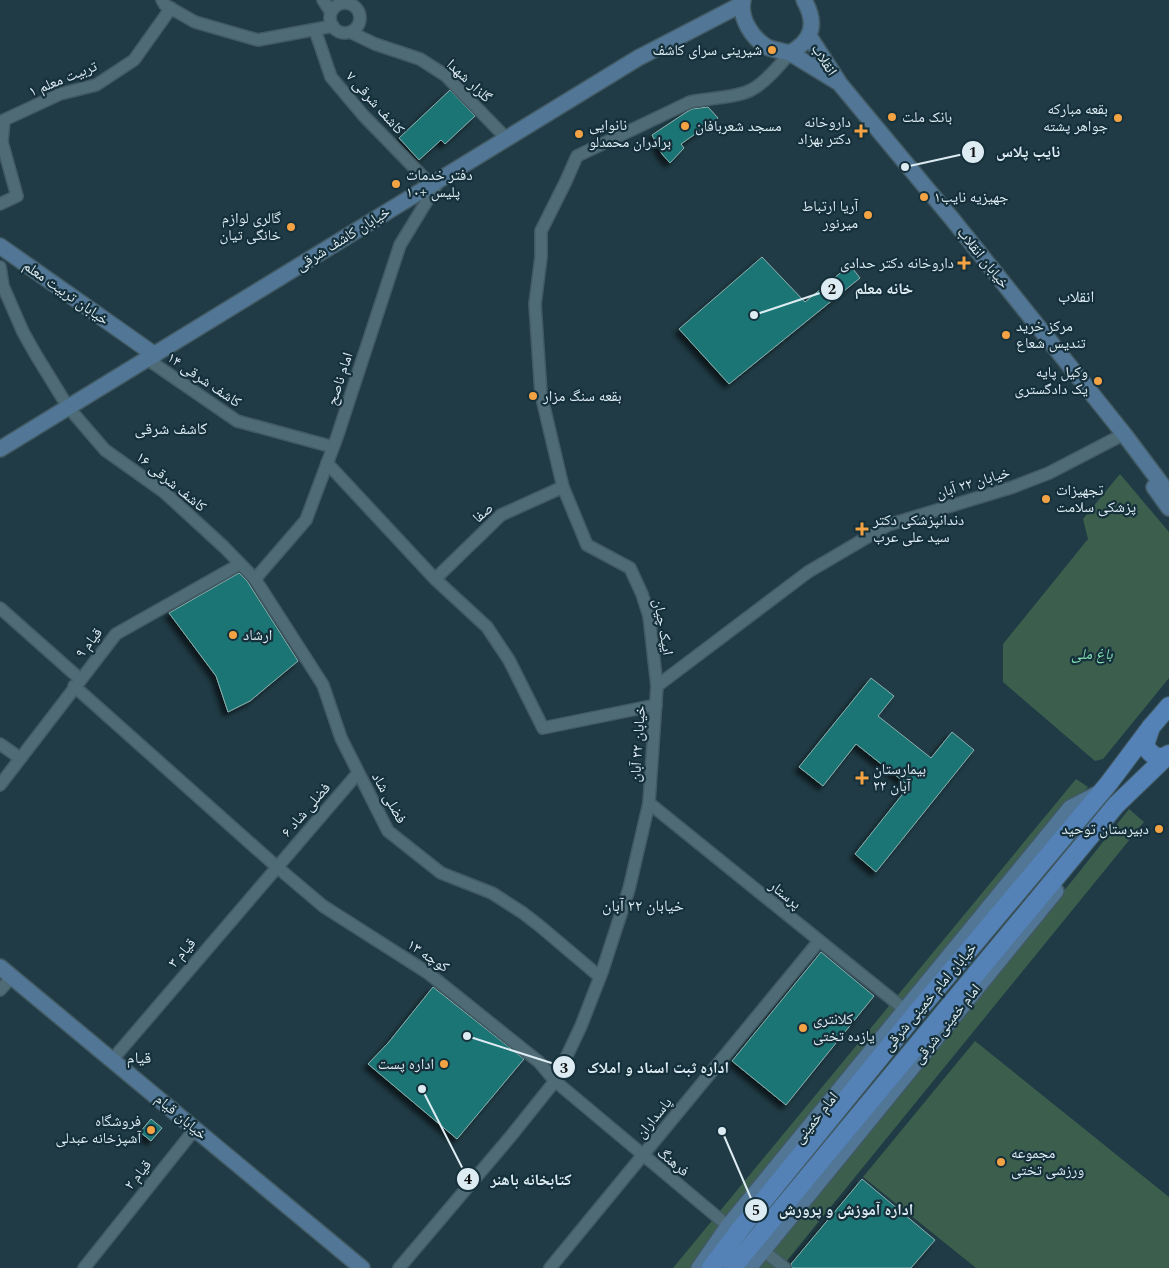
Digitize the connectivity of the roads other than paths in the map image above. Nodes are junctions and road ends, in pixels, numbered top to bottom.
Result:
1 (323, 0) edge
2 (818, 0) edge
3 (354, 2) edge
4 (742, 2) edge
5 (167, 4) edge
6 (807, 7) edge
7 (331, 12) junction
8 (332, 26) junction
9 (315, 30) junction
10 (350, 32) junction
11 (809, 36) junction
12 (790, 53) junction
13 (840, 84) junction
14 (506, 139) junction
15 (436, 182) junction
16 (0, 204) edge
17 (0, 246) edge
18 (0, 268) edge
19 (132, 339) junction
20 (145, 360) junction
21 (68, 407) junction
22 (1124, 434) junction
23 (333, 447) junction
24 (0, 449) edge
25 (327, 463) junction
26 (563, 487) junction
27 (1169, 494) edge
28 (1169, 508) edge
29 (240, 564) junction
30 (255, 579) junction
31 (435, 579) junction
32 (0, 608) edge
33 (77, 683) junction
34 (657, 686) junction
35 (656, 705) junction
36 (1169, 706) edge
37 (1151, 727) junction
38 (0, 744) edge
39 (1168, 756) edge
40 (20, 758) junction
41 (358, 773) junction
42 (1143, 779) junction
43 (0, 785) edge
44 (1101, 792) junction
45 (649, 803) junction
46 (276, 867) junction
47 (819, 941) junction
48 (0, 967) edge
49 (12, 977) junction
50 (600, 977) junction
51 (0, 990) edge
52 (904, 1009) junction
53 (112, 1060) junction
54 (555, 1081) junction
55 (195, 1129) junction
56 (643, 1155) junction
57 (728, 1226) junction
58 (764, 1250) junction
59 (84, 1268) edge
60 (362, 1268) edge
61 (399, 1268) edge
62 (550, 1268) edge
63 (699, 1268) edge
64 (711, 1268) edge
65 (732, 1268) edge
66 (749, 1268) edge
67 (785, 1268) edge

1 - 7 street
2 - 6 main road
3 - 7 street
3 - 10 street
4 - 12 main road, انقلاب
4 - 14 main road, خیابان کاشف شرقی
5 - 9 street
5 - 16 street, تربیت معلم ۱
6 - 11 main road
7 - 8 street
8 - 9 street
8 - 10 street
9 - 15 street, کاشف شرقی ۷
10 - 14 street, گلزار شهدا
11 - 12 main road
11 - 13 main road, انقلاب
12 - 13 main road, انقلاب
12 - 26 street, ایپک چیان
13 - 22 main road, خیابان انقلاب
14 - 15 main road, خیابان کاشف شرقی
15 - 20 main road, خیابان کاشف شرقی
15 - 23 street, امام ناصح
17 - 19 main road, خیابان تربیت معلم
18 - 21 street, کاشف شرقی ۱۶
19 - 20 main road, خیابان تربیت معلم
19 - 20 main road
20 - 21 main road, خیابان کاشف شرقی
20 - 23 street, کاشف شرقی ۱۴
21 - 24 main road, خیابان کاشف شرقی
21 - 29 street, کاشف شرقی ۱۶
22 - 27 main road, خیابان انقلاب
22 - 28 main road, خیابان انقلاب
22 - 34 street, خیابان ۲۲ آبان
23 - 25 street, امام ناصح
25 - 30 street, امام ناصح
25 - 31 street
26 - 31 street, صفا
26 - 34 street, ایپک چیان
29 - 30 street, کاشف شرقی ۱۶
29 - 33 street, قیام ۹
30 - 41 street, فضلی شاد
31 - 35 street
32 - 33 street, کوچه ۱۳
33 - 40 street, قیام ۹
33 - 46 street, کوچه ۱۳
34 - 35 street, خیابان ۲۲ آبان
35 - 45 street, خیابان ۲۲ آبان
36 - 37 main road, خیابان امام خمینی شرقی
37 - 39 main road
37 - 44 main road, خیابان امام خمینی شرقی
38 - 40 street
39 - 42 main road, خیابان امام خمینی شرقی
40 - 43 street, قیام ۹
41 - 46 street, فضلی شاد ۶
41 - 50 street, فضلی شاد
42 - 58 main road, امام خمینی شرقی
42 - 65 main road, خیابان امام خمینی شرقی
44 - 52 main road
44 - 64 main road, خیابان امام خمینی شرقی
45 - 47 street, پرستار
45 - 50 street, خیابان ۲۲ آبان
46 - 53 street, قیام ۳
46 - 54 street, کوچه ۱۳
47 - 52 street, پرستار
47 - 56 street, پاسداران
48 - 49 main road, خیابان قیام
49 - 51 street
49 - 53 main road, خیابان قیام
50 - 54 street, خیابان ۲۲ آبان
52 - 57 main road, امام خمینی
53 - 55 main road, خیابان قیام
54 - 56 street, فرهنگ
54 - 61 street, خیابان ۲۲ آبان
55 - 59 street, قیام ۲
55 - 60 main road, خیابان قیام
56 - 57 street, فرهنگ
56 - 62 street, پاسداران
57 - 63 main road
58 - 66 main road, امام خمینی شرقی
58 - 67 street

